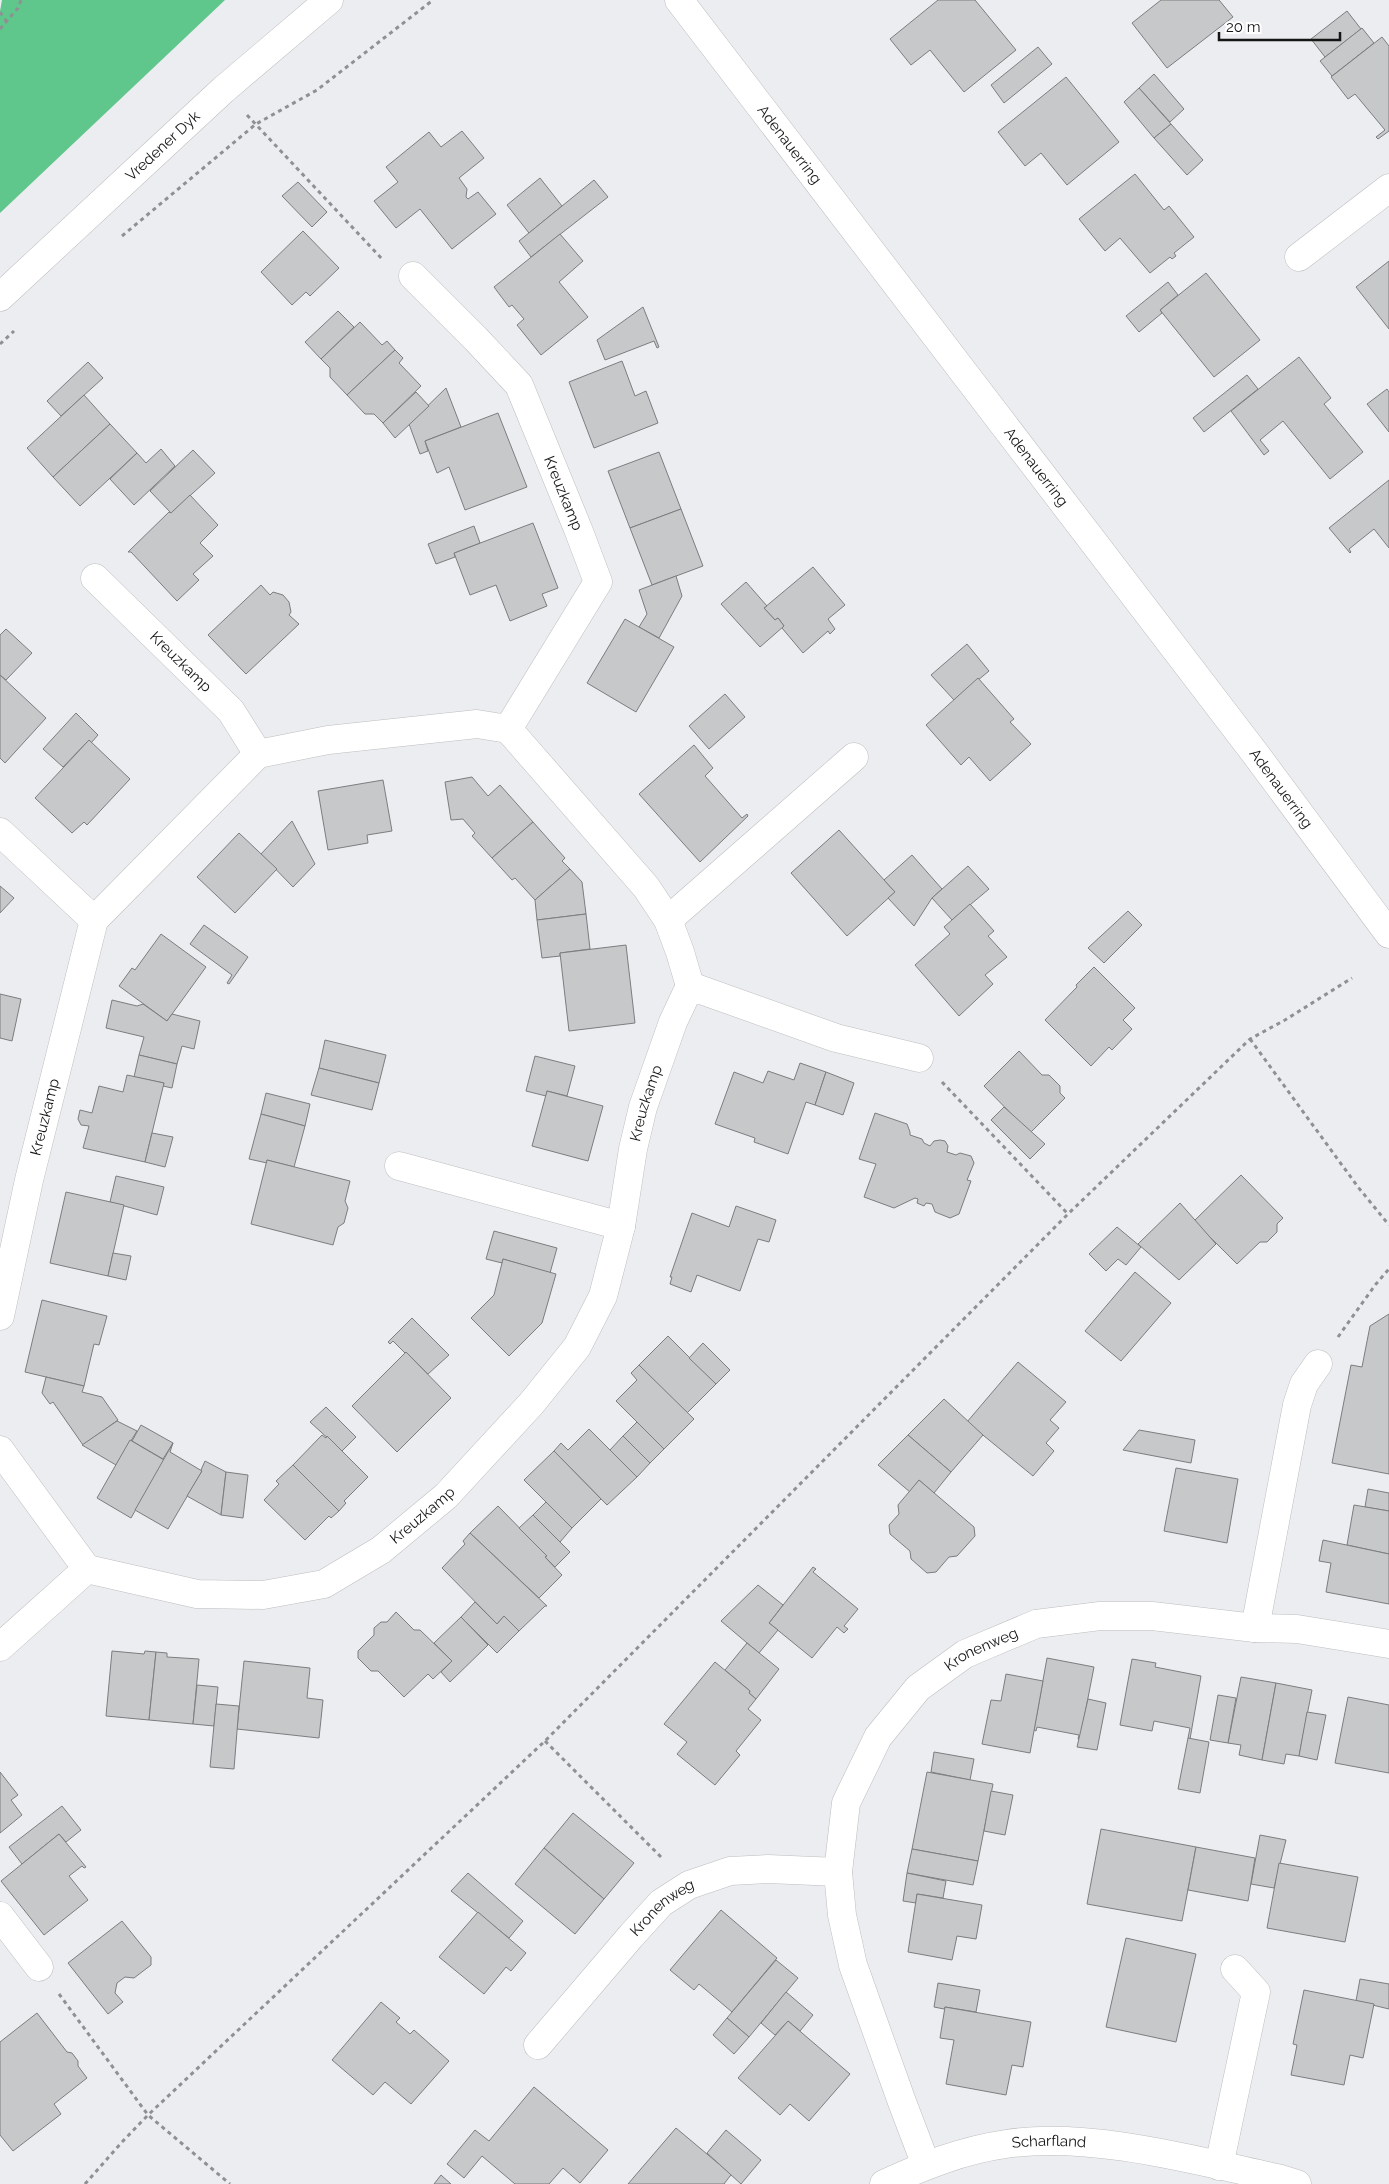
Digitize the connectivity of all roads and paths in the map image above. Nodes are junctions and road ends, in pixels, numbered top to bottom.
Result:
1 (21, 0) edge
2 (329, 0) edge
3 (433, 0) edge
4 (679, 0) edge
5 (0, 12) edge
6 (7, 22) junction
7 (0, 29) edge
8 (223, 90) junction
9 (256, 124) junction
10 (1389, 188) edge
11 (116, 241) dead end
12 (1300, 257) dead end
13 (413, 276) joint
14 (0, 297) edge
15 (21, 324) dead end
16 (0, 344) edge
17 (95, 578) dead end
18 (508, 729) junction
19 (258, 754) junction
20 (854, 757) dead end
21 (0, 832) edge
22 (94, 920) junction
23 (668, 920) junction
24 (1389, 934) edge
25 (1352, 978) dead end
26 (690, 986) junction
27 (1250, 1039) junction
28 (919, 1058) joint
29 (399, 1166) dead end
30 (1068, 1214) junction
31 (621, 1226) junction
32 (1389, 1226) edge
33 (1389, 1269) edge
34 (0, 1316) edge
35 (1318, 1364) joint
36 (0, 1450) edge
37 (88, 1569) junction
38 (1255, 1628) junction
39 (1389, 1644) edge
40 (0, 1647) edge
41 (545, 1741) junction
42 (838, 1872) junction
43 (689, 1885) junction
44 (0, 1916) edge
45 (39, 1967) joint
46 (1235, 1969) dead end
47 (538, 2045) dead end
48 (148, 2115) junction
49 (926, 2165) junction
50 (1231, 2173) edge
51 (85, 2184) edge
52 (230, 2184) edge
53 (884, 2184) edge
54 (1297, 2184) edge

1 - 6 path
2 - 8 street, Vredener Dyk
3 - 9 path
4 - 24 street, Adenauerring
5 - 6 path
6 - 7 path
8 - 9 path
8 - 14 street, Vredener Dyk
9 - 11 path
9 - 13 path
10 - 12 street
13 - 18 street, Kreuzkamp
15 - 16 path
17 - 19 street, Kreuzkamp
18 - 19 street
18 - 23 street
19 - 22 street
20 - 23 street
21 - 22 street
22 - 34 street, Kreuzkamp
23 - 26 street
25 - 27 path
26 - 28 street
26 - 31 street, Kreuzkamp
27 - 30 path
27 - 32 path
28 - 30 path
29 - 31 street
30 - 41 path
31 - 37 street, Kreuzkamp
33 - 35 path
35 - 38 street
36 - 37 street
37 - 40 street
38 - 39 street, Kronenweg
38 - 42 street, Kronenweg
41 - 43 path
41 - 48 path
42 - 43 street, Kronenweg
42 - 49 street, Kronenweg
43 - 47 street, Kronenweg
44 - 45 street
45 - 48 path
46 - 50 street
48 - 51 path
48 - 52 path
49 - 50 street, Scharfland
49 - 53 street, Scharfland
50 - 54 street, Scharfland

